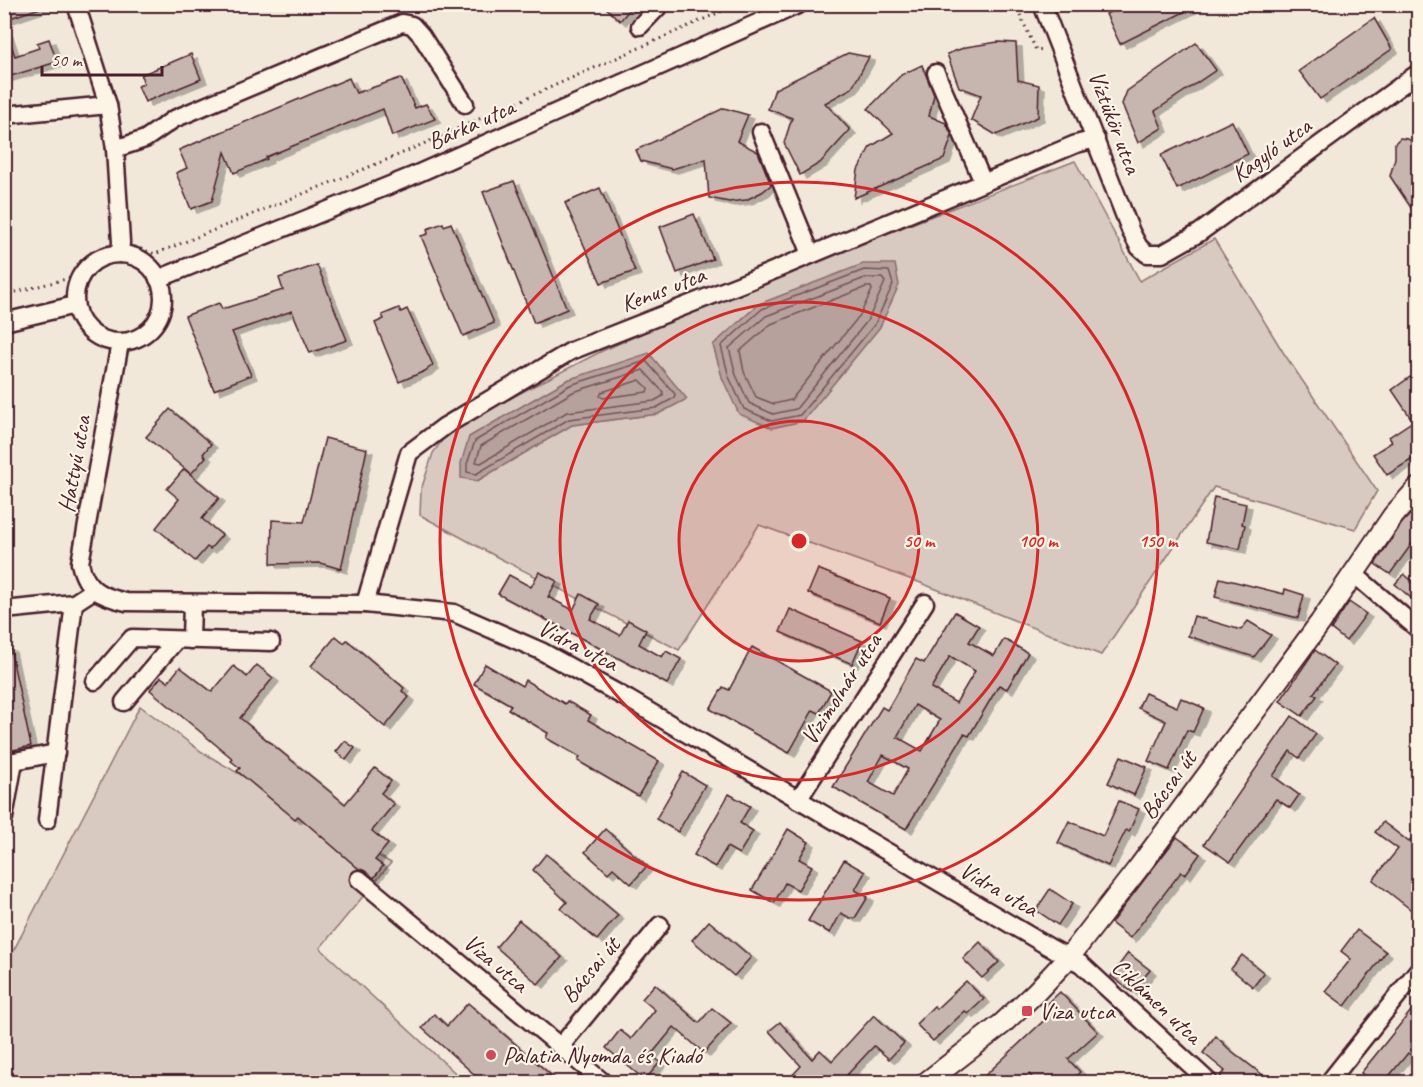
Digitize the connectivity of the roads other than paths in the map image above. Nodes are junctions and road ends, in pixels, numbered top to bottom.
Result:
1 (76, 4) edge
2 (661, 4) edge
3 (800, 4) edge
4 (1042, 4) edge
5 (640, 26) dead end
6 (936, 73) dead end
7 (1419, 73) edge
8 (465, 104) dead end
9 (108, 105) junction
10 (4, 115) edge
11 (761, 132) dead end
12 (1096, 139) junction
13 (115, 149) junction
14 (983, 182) junction
15 (120, 254) junction
16 (1147, 254) joint
17 (811, 255) junction
18 (158, 279) junction
19 (75, 304) junction
20 (4, 322) edge
21 (120, 343) junction
22 (1419, 488) edge
23 (1354, 573) junction
24 (94, 590) junction
25 (74, 603) junction
26 (192, 603) junction
27 (925, 603) dead end
28 (365, 604) junction
29 (4, 610) edge
30 (1419, 629) edge
31 (184, 640) junction
32 (271, 642) dead end
33 (95, 681) dead end
34 (124, 702) dead end
35 (56, 753) junction
36 (9, 762) edge
37 (7, 792) edge
38 (798, 800) junction
39 (4, 818) edge
40 (48, 820) dead end
41 (359, 879) dead end
42 (660, 926) dead end
43 (1070, 956) junction
44 (1419, 969) edge
45 (560, 1047) junction
46 (603, 1083) edge
47 (927, 1083) edge
48 (1209, 1083) edge
49 (1329, 1083) edge

1 - 9 street
2 - 5 street
3 - 18 street, Bárka utca
4 - 12 street, Víztükör utca
6 - 14 street
7 - 16 street, Kagyló utca
8 - 13 street
9 - 10 street
9 - 13 street
11 - 17 street
12 - 14 street, Kenus utca
12 - 16 street, Víztükör utca
13 - 15 street
14 - 17 street, Kenus utca
15 - 18 street
15 - 19 street
17 - 28 street, Kenus utca
18 - 21 street
19 - 20 street
19 - 21 street
21 - 24 street, Hattyú utca
22 - 23 main road, Bácsai út
23 - 30 street
23 - 43 main road, Bácsai út
24 - 25 street
24 - 26 street, Vidra utca
25 - 29 street
25 - 35 street
26 - 28 street, Vidra utca
26 - 31 street
27 - 38 street, Vizimolnár utca
28 - 38 street, Vidra utca
31 - 32 street
31 - 33 street
31 - 34 street
35 - 36 street
35 - 40 street
36 - 37 street
37 - 39 street
38 - 43 street, Vidra utca
41 - 45 street, Viza utca
42 - 45 street, Bácsai út
43 - 47 main road, Bácsai út
43 - 48 street, Ciklámen utca
44 - 49 street
45 - 46 street, Viza utca

